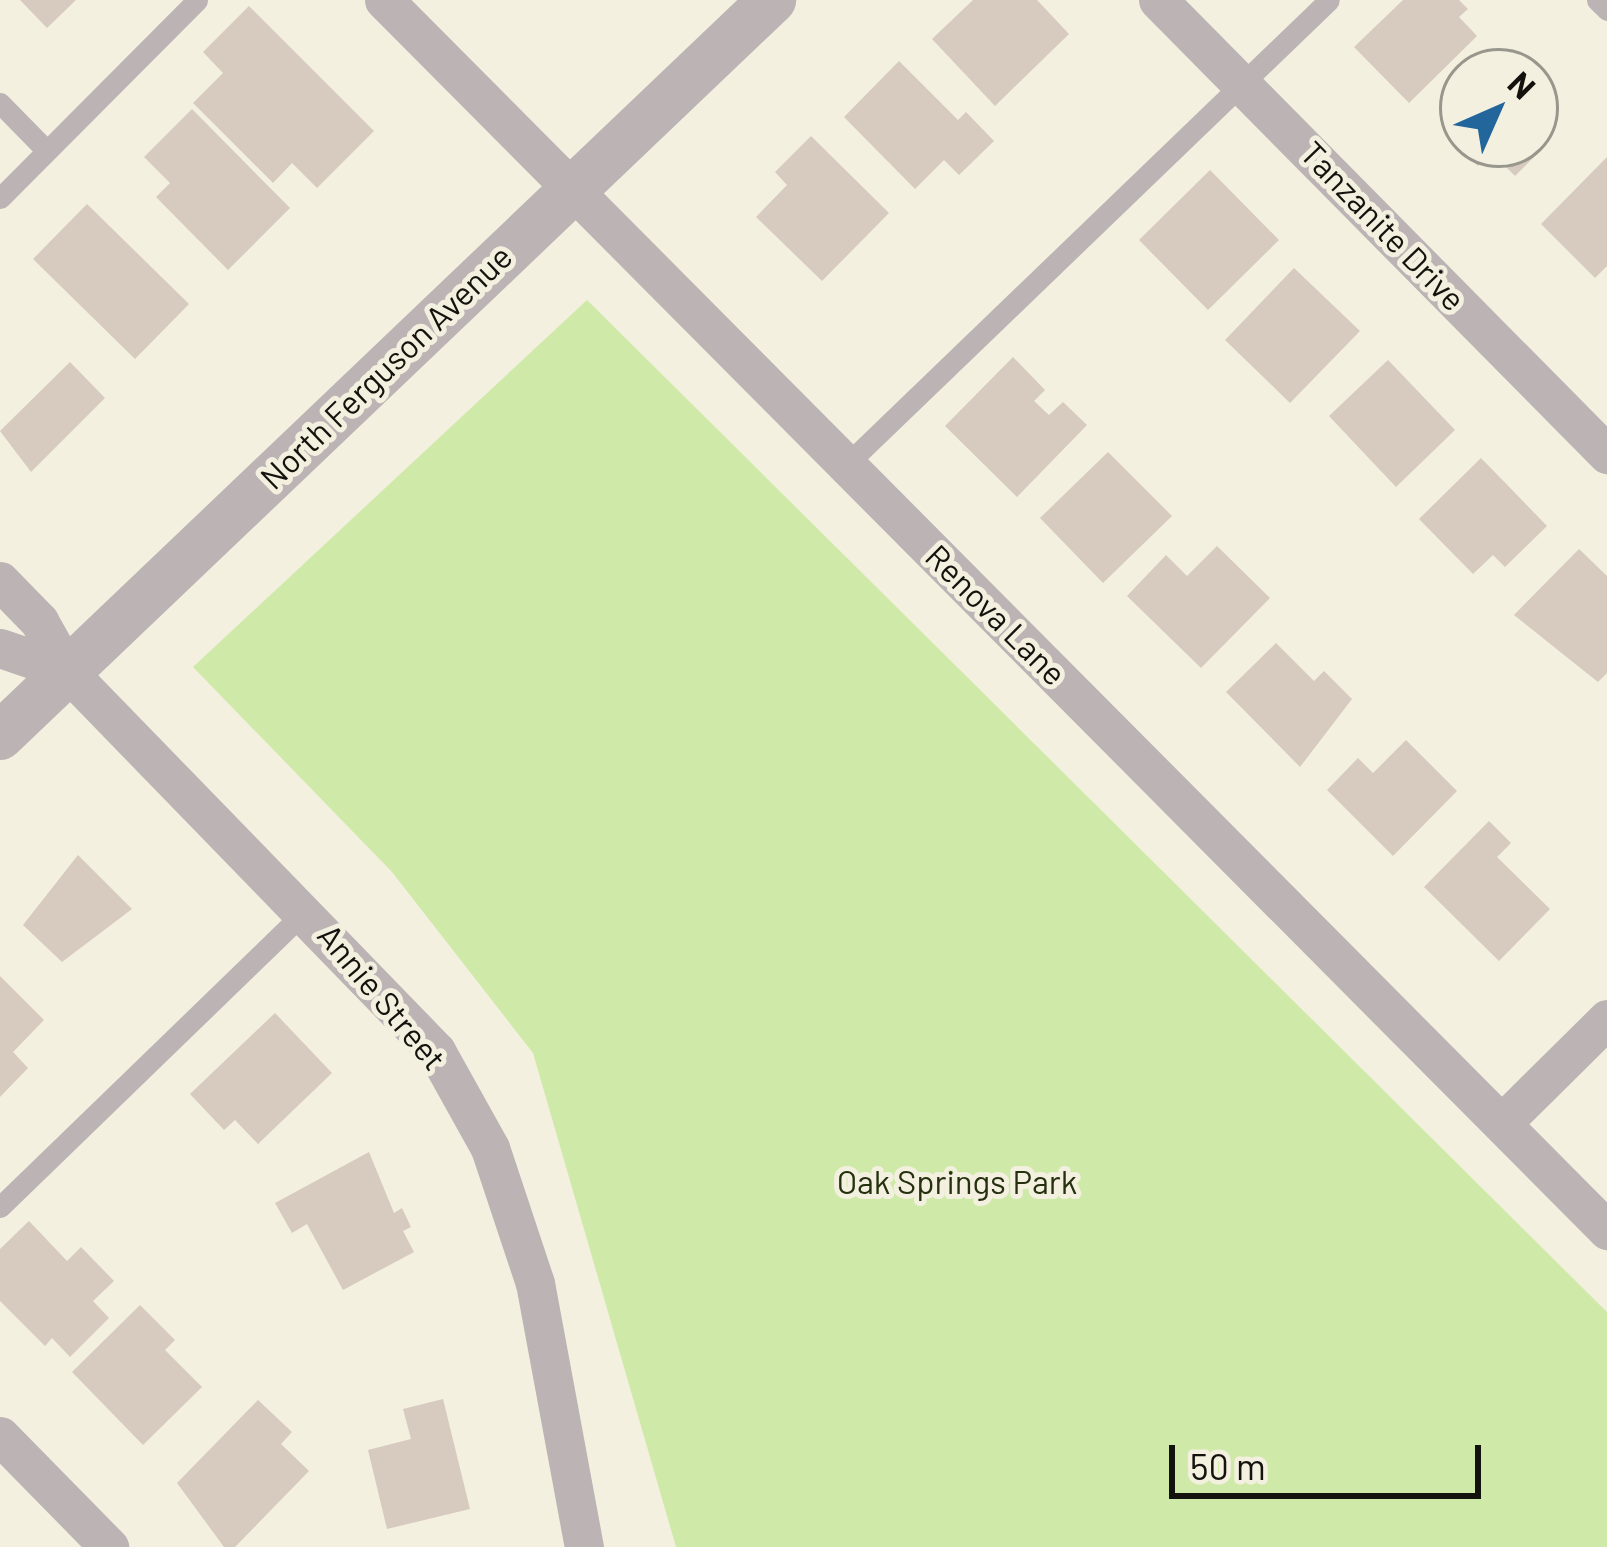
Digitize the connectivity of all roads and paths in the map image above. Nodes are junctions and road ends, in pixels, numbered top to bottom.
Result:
1 (197, 0) edge
2 (384, 0) edge
3 (772, 0) edge
4 (1158, 0) edge
5 (1328, 0) edge
6 (1597, 0) edge
7 (1607, 10) edge
8 (1243, 83) junction
9 (0, 103) edge
10 (47, 151) junction
11 (571, 190) junction
12 (0, 198) edge
13 (1607, 454) edge
14 (846, 465) junction
15 (0, 581) edge
16 (0, 649) edge
17 (68, 671) junction
18 (0, 736) edge
19 (308, 909) junction
20 (1607, 1019) edge
21 (1502, 1123) junction
22 (0, 1207) edge
23 (1607, 1230) edge
24 (0, 1436) edge
25 (109, 1547) edge
26 (584, 1547) edge

1 - 10 lane
2 - 11 street, Renova Lane
3 - 11 street, North Ferguson Avenue
4 - 8 street, Tanzanite Drive
5 - 8 lane
6 - 7 lane
8 - 13 street, Tanzanite Drive
8 - 14 lane
9 - 10 lane
10 - 12 lane
11 - 14 street, Renova Lane
11 - 17 street, North Ferguson Avenue
14 - 21 street, Renova Lane
15 - 17 street, Annie Street
16 - 17 street, Annie Street
17 - 18 street, North Ferguson Avenue
17 - 19 street, Annie Street
19 - 22 lane
19 - 26 street, Annie Street
20 - 21 street
21 - 23 street, Renova Lane
24 - 25 street

